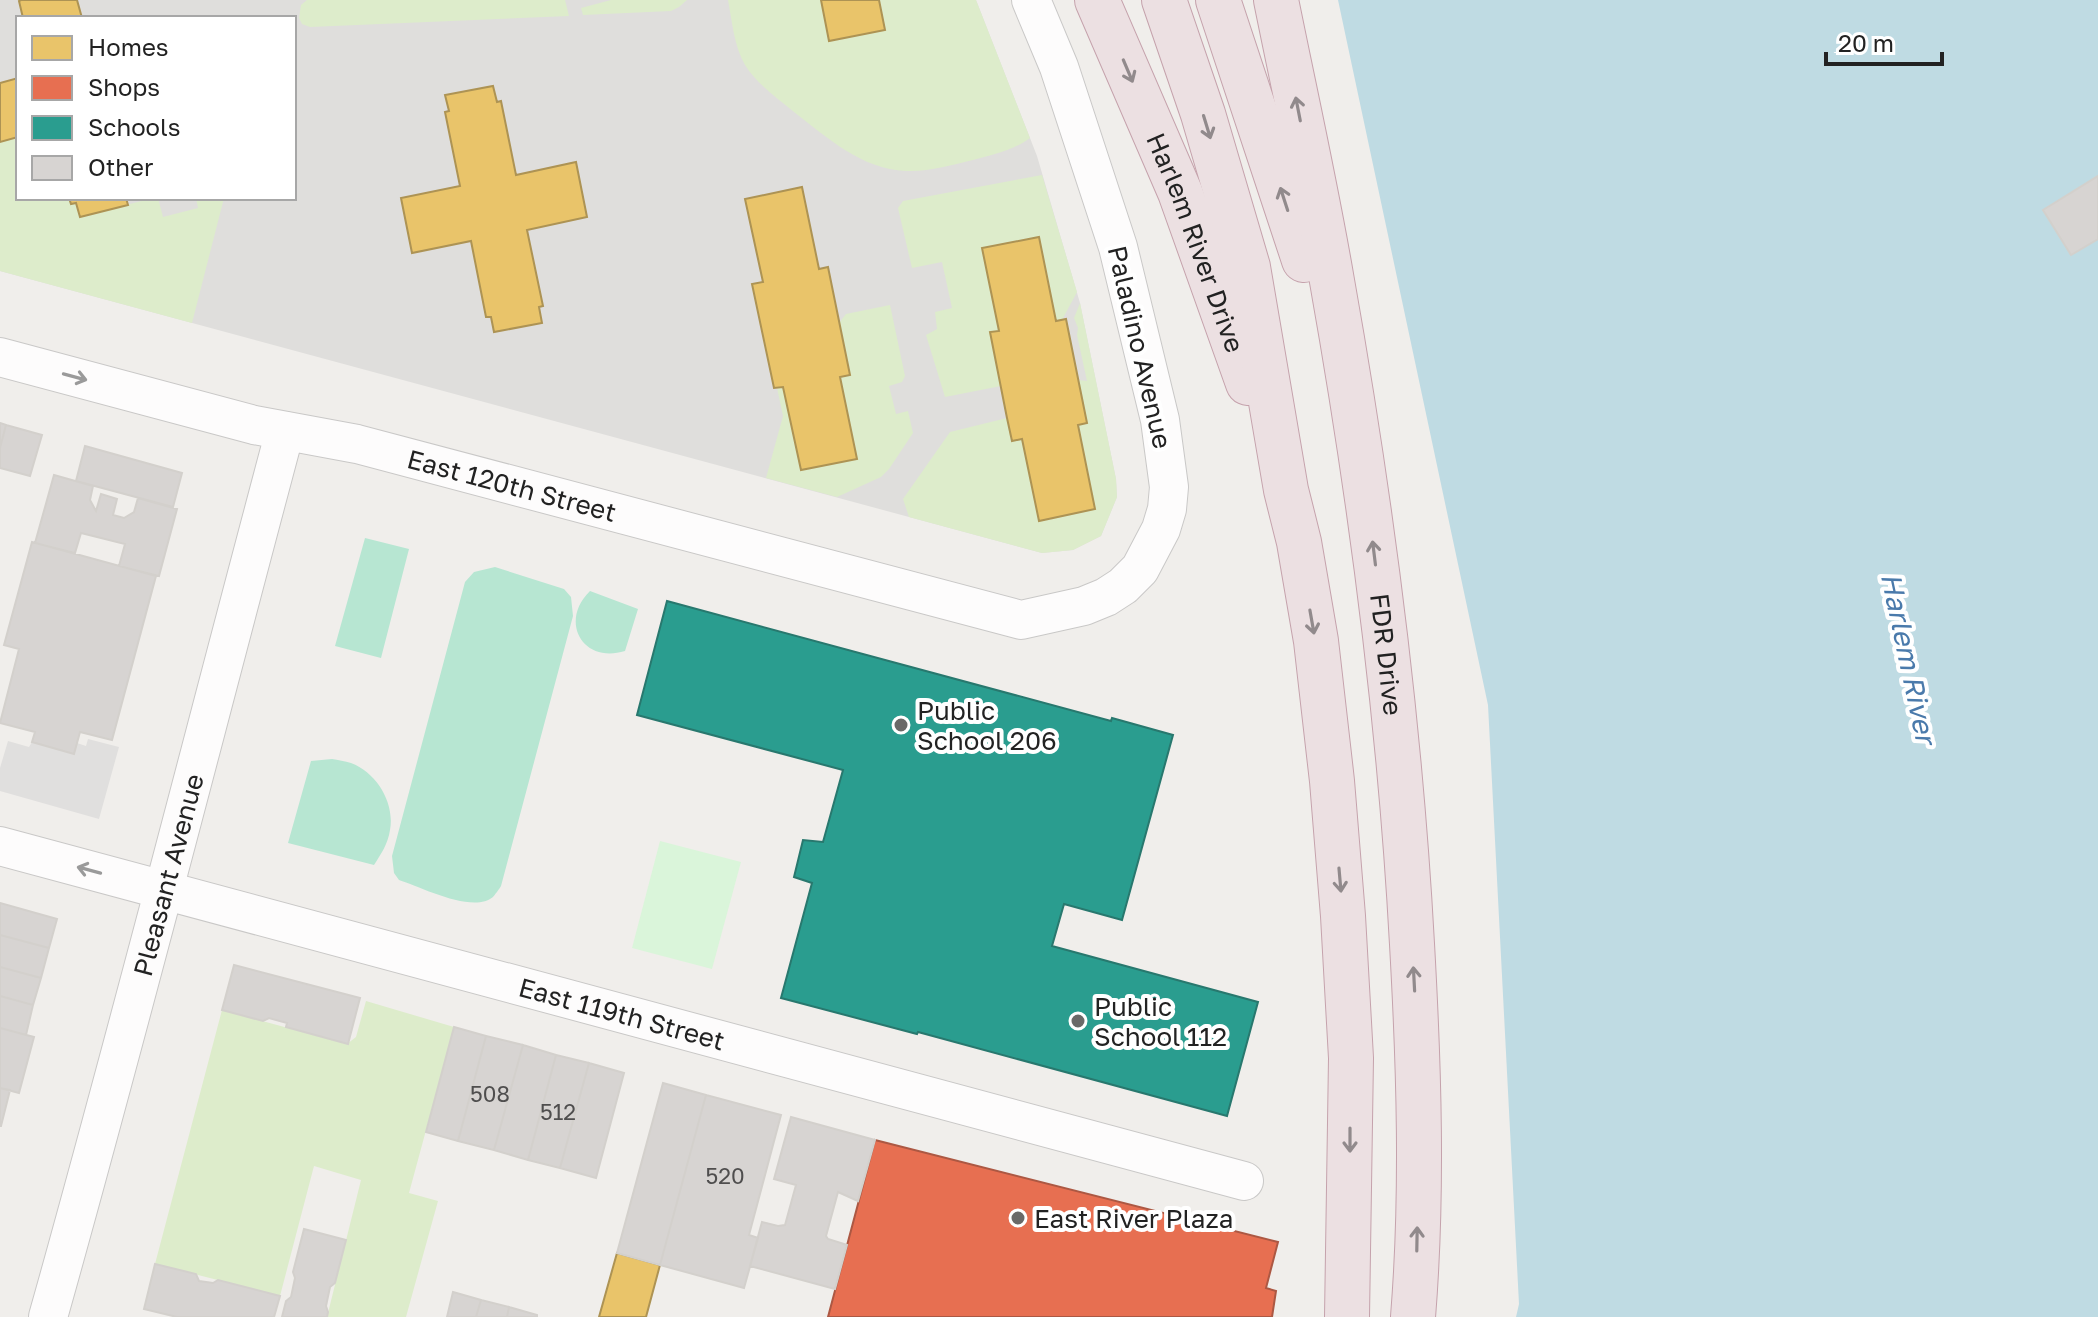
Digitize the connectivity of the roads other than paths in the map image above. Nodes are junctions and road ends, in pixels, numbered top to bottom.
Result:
1 (1031, 0) edge
2 (1097, 0) edge
3 (1164, 0) edge
4 (1218, 0) edge
5 (1276, 0) edge
6 (0, 357) edge
7 (1353, 406) junction
8 (285, 431) junction
9 (1286, 490) junction
10 (1021, 620) joint
11 (0, 846) edge
12 (164, 890) junction
13 (1244, 1181) dead end
14 (48, 1317) edge
15 (1347, 1317) edge
16 (1413, 1317) edge

1 - 10 street, Paladino Avenue
2 -> 9 highway, Harlem River Drive
3 -> 9 highway
7 -> 4 highway
7 -> 5 highway, FDR Drive
6 -> 8 street, East 120th Street
16 -> 7 highway, FDR Drive
8 - 10 street, East 120th Street
8 - 12 street, Pleasant Avenue
9 -> 15 highway
12 -> 11 street, East 119th Street
12 - 13 street, East 119th Street
12 - 14 street, Pleasant Avenue

